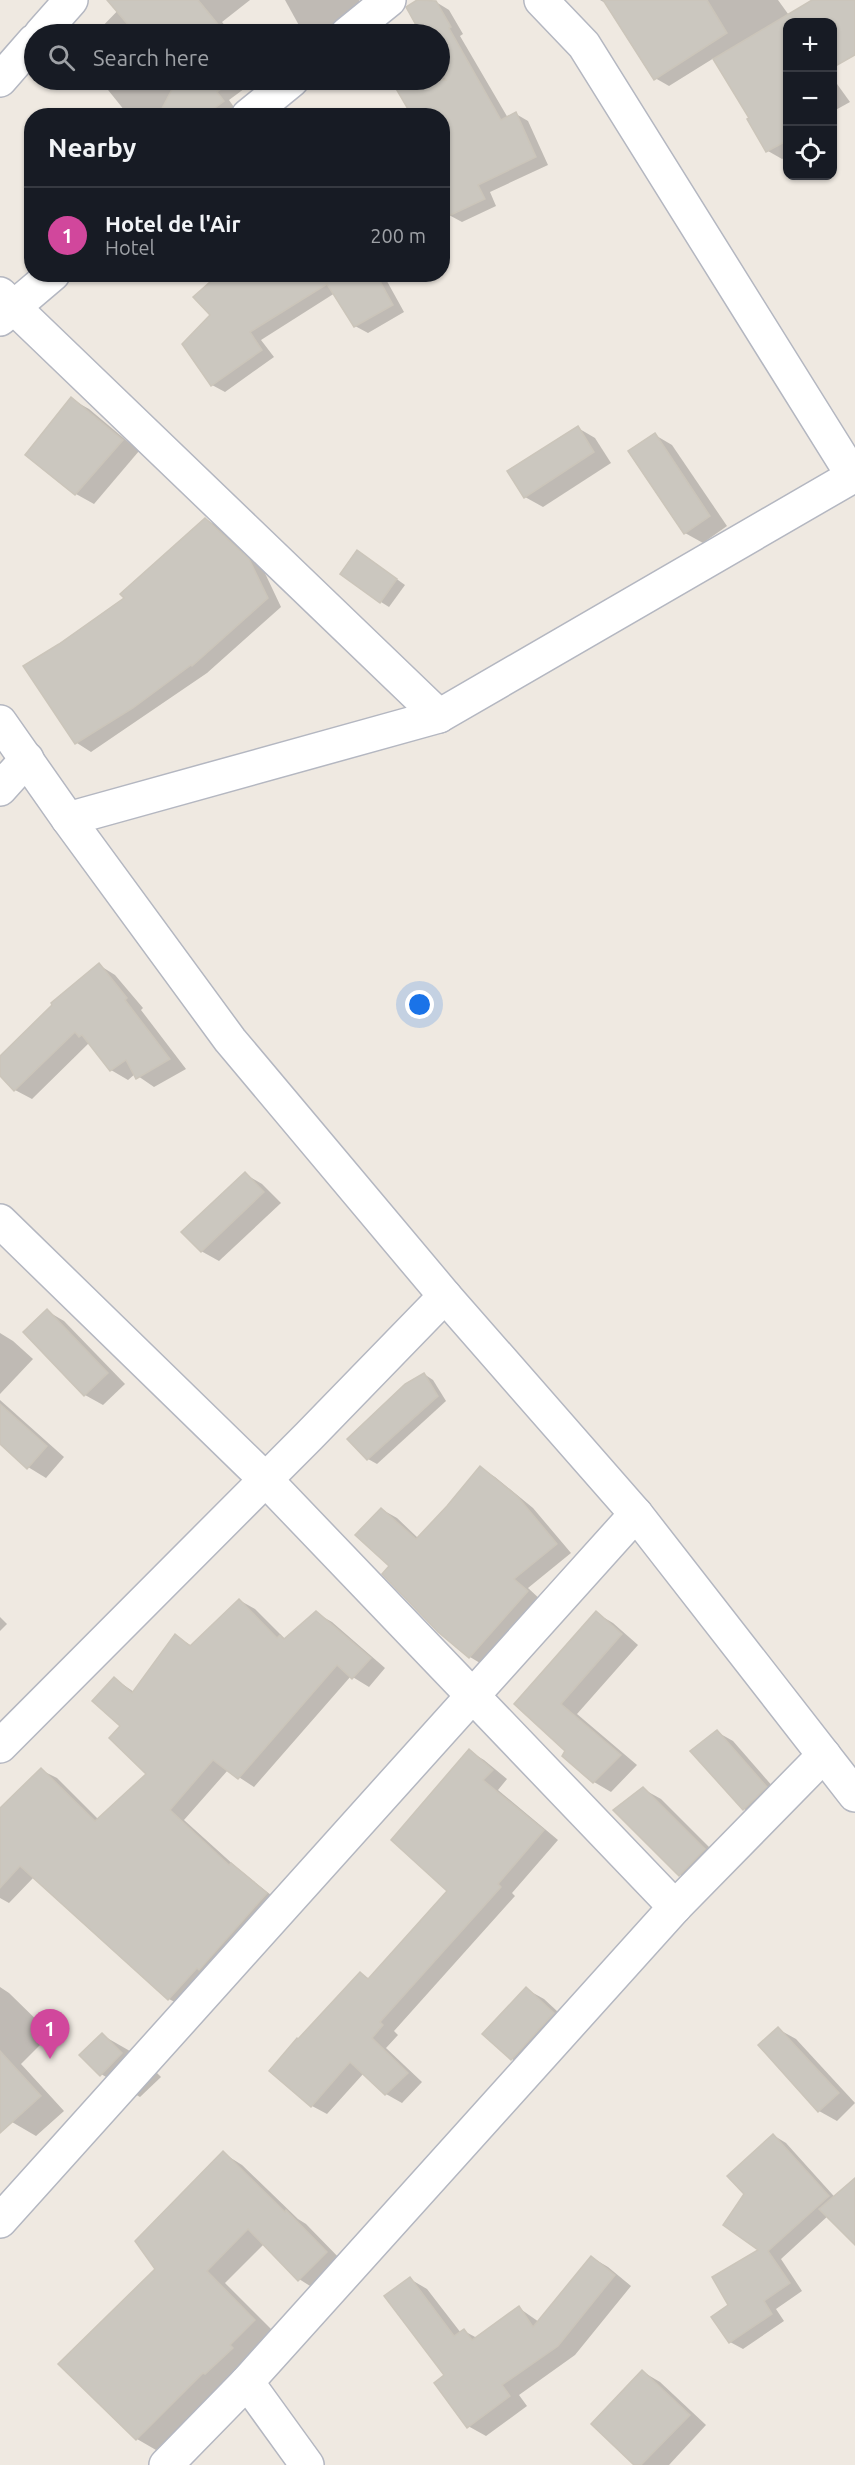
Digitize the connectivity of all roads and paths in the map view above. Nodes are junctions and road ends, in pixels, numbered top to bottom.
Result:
1 (71, 0) edge
2 (389, 0) edge
3 (541, 0) edge
4 (50, 24) edge
5 (359, 24) edge
6 (24, 52) edge
7 (0, 80) edge
8 (280, 90) edge
9 (258, 108) edge
10 (41, 282) edge
11 (4, 307) edge
12 (854, 475) edge
13 (439, 716) junction
14 (0, 722) edge
15 (27, 759) junction
16 (0, 789) edge
17 (68, 819) junction
18 (0, 1221) edge
19 (445, 1296) junction
20 (266, 1480) junction
21 (636, 1514) junction
22 (473, 1697) junction
23 (0, 1746) edge
24 (824, 1755) junction
25 (855, 1795) edge
26 (675, 1907) junction
27 (0, 2221) edge
28 (247, 2382) junction
29 (166, 2465) edge
30 (307, 2465) edge

1 - 4 street
2 - 5 street
3 - 12 street
6 - 7 street
8 - 9 street
10 - 11 street
11 - 13 street
12 - 13 street
13 - 17 street
14 - 15 street
15 - 16 street
15 - 17 street
17 - 19 street
18 - 20 street
19 - 20 street
19 - 21 street
20 - 22 street
20 - 23 street
21 - 22 street
21 - 24 street
22 - 26 street
22 - 27 street
24 - 25 street
24 - 26 street
26 - 28 street
28 - 29 street
28 - 30 street

